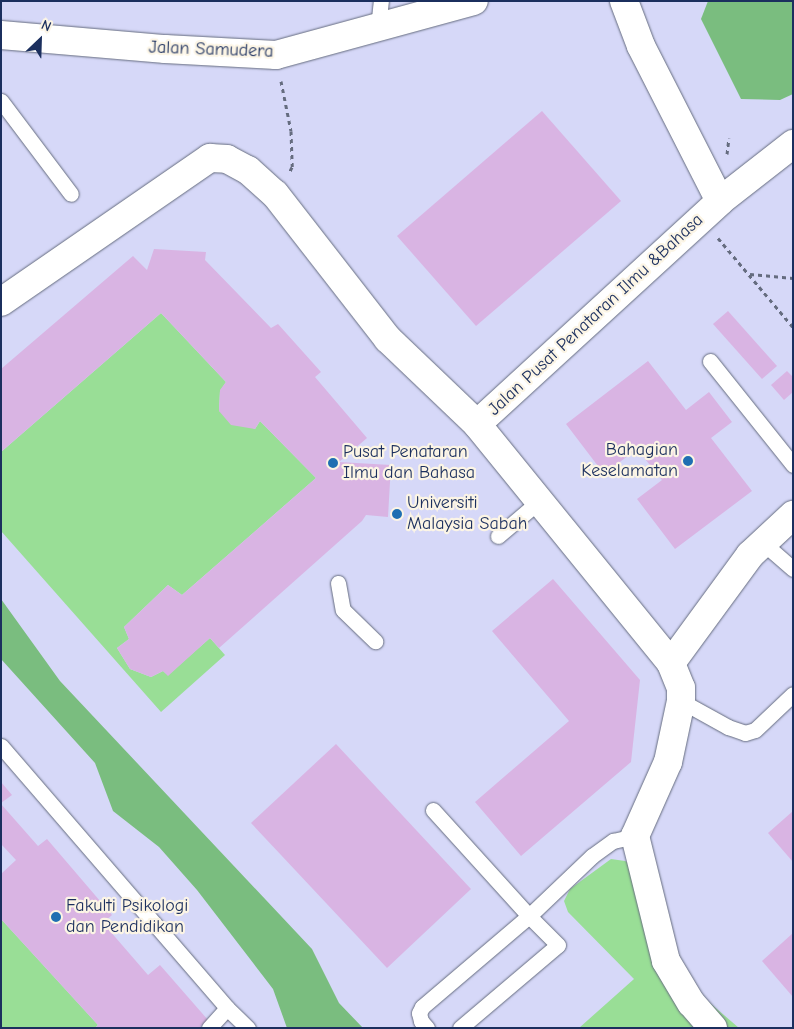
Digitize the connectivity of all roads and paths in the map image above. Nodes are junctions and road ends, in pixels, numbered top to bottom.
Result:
1 (381, 1) edge
2 (474, 1) edge
3 (624, 1) edge
4 (378, 28) junction
5 (1, 35) edge
6 (276, 55) junction
7 (1, 101) edge
8 (793, 144) edge
9 (71, 194) dead end
10 (275, 194) junction
11 (711, 210) junction
12 (749, 274) junction
13 (793, 278) edge
14 (1, 302) edge
15 (793, 327) edge
16 (710, 362) dead end
17 (478, 424) junction
18 (793, 465) edge
19 (538, 502) junction
20 (793, 515) edge
21 (498, 536) dead end
22 (762, 542) junction
23 (793, 570) edge
24 (338, 583) dead end
25 (375, 641) dead end
26 (671, 663) junction
27 (793, 694) edge
28 (681, 701) junction
29 (1, 746) edge
30 (434, 810) dead end
31 (635, 836) junction
32 (529, 916) junction
33 (227, 1008) junction
34 (209, 1028) edge
35 (248, 1028) edge
36 (427, 1028) edge
37 (460, 1028) edge
38 (713, 1028) edge

1 - 4 lane
2 - 4 street, Jalan Samudera
3 - 11 street
4 - 6 street, Jalan Samudera
5 - 6 street, Jalan Samudera
6 - 10 path
7 - 9 lane
8 - 11 street, Jalan Pusat Penataran Ilmu &Bahasa
10 - 14 street
10 - 17 street
11 - 12 path
11 - 17 street, Jalan Pusat Penataran Ilmu &Bahasa
12 - 13 path
12 - 15 path
16 - 18 lane
17 - 19 street, Jalan Pusat Penataran Ilmu &Bahasa
19 - 21 lane
19 - 26 street, Jalan Pusat Penataran Ilmu &Bahasa
20 - 22 street
22 - 23 lane
22 - 26 street
24 - 25 lane
26 - 28 street, Jalan Pusat Penataran Ilmu &Bahasa
27 - 28 lane
28 - 31 street
29 - 33 lane
30 - 32 lane
31 - 32 lane
31 - 38 street
32 - 36 lane
32 - 37 lane
33 - 34 lane
33 - 35 lane

